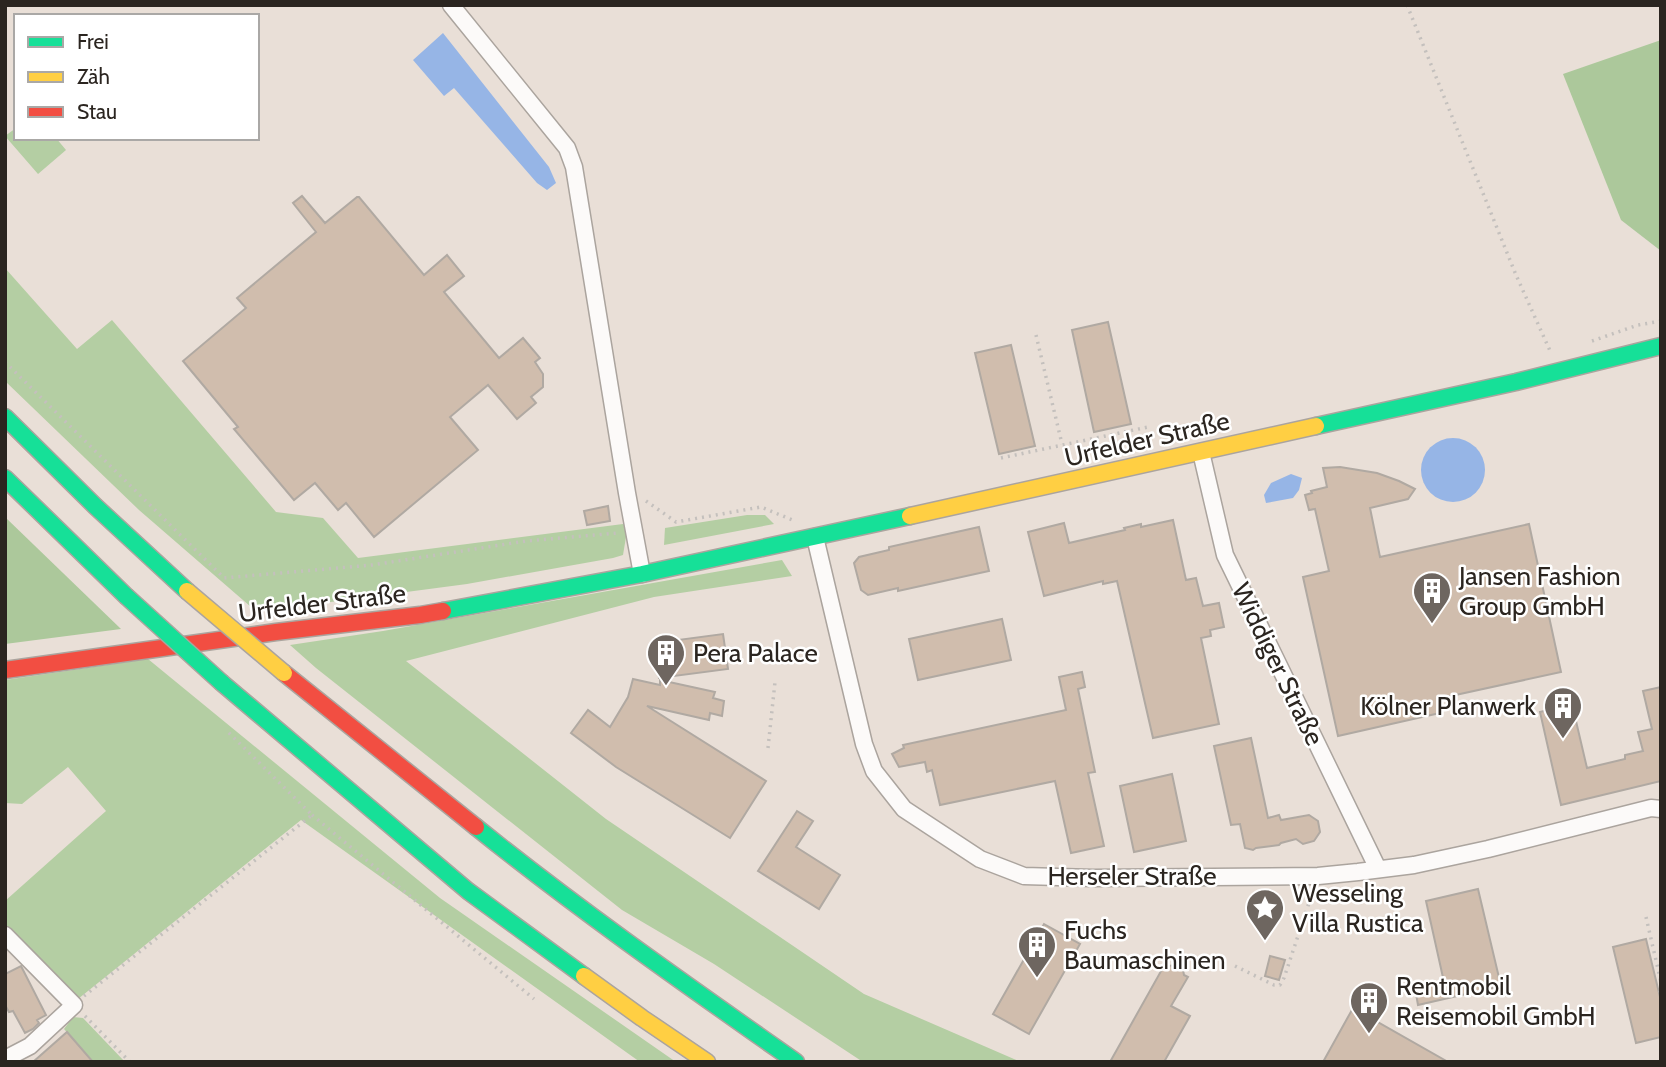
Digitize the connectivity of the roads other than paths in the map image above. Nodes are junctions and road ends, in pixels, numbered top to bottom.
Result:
1 (451, 5) edge
2 (1661, 346) edge
3 (5, 417) edge
4 (1201, 452) junction
5 (5, 478) edge
6 (815, 537) junction
7 (642, 574) junction
8 (5, 670) edge
9 (1661, 809) edge
10 (1378, 869) junction
11 (5, 935) edge
12 (5, 1059) edge
13 (707, 1062) edge
14 (796, 1062) edge

1 - 7 street
2 - 4 main road, Urfelder Straße
3 - 14 main road, bridge
4 - 6 main road, Urfelder Straße
4 - 10 street, Widdiger Straße
5 - 13 main road, bridge
6 - 7 main road, Urfelder Straße
6 - 10 street, Herseler Straße
7 - 8 main road, Urfelder Straße
9 - 10 street, Herseler Straße
11 - 12 street

